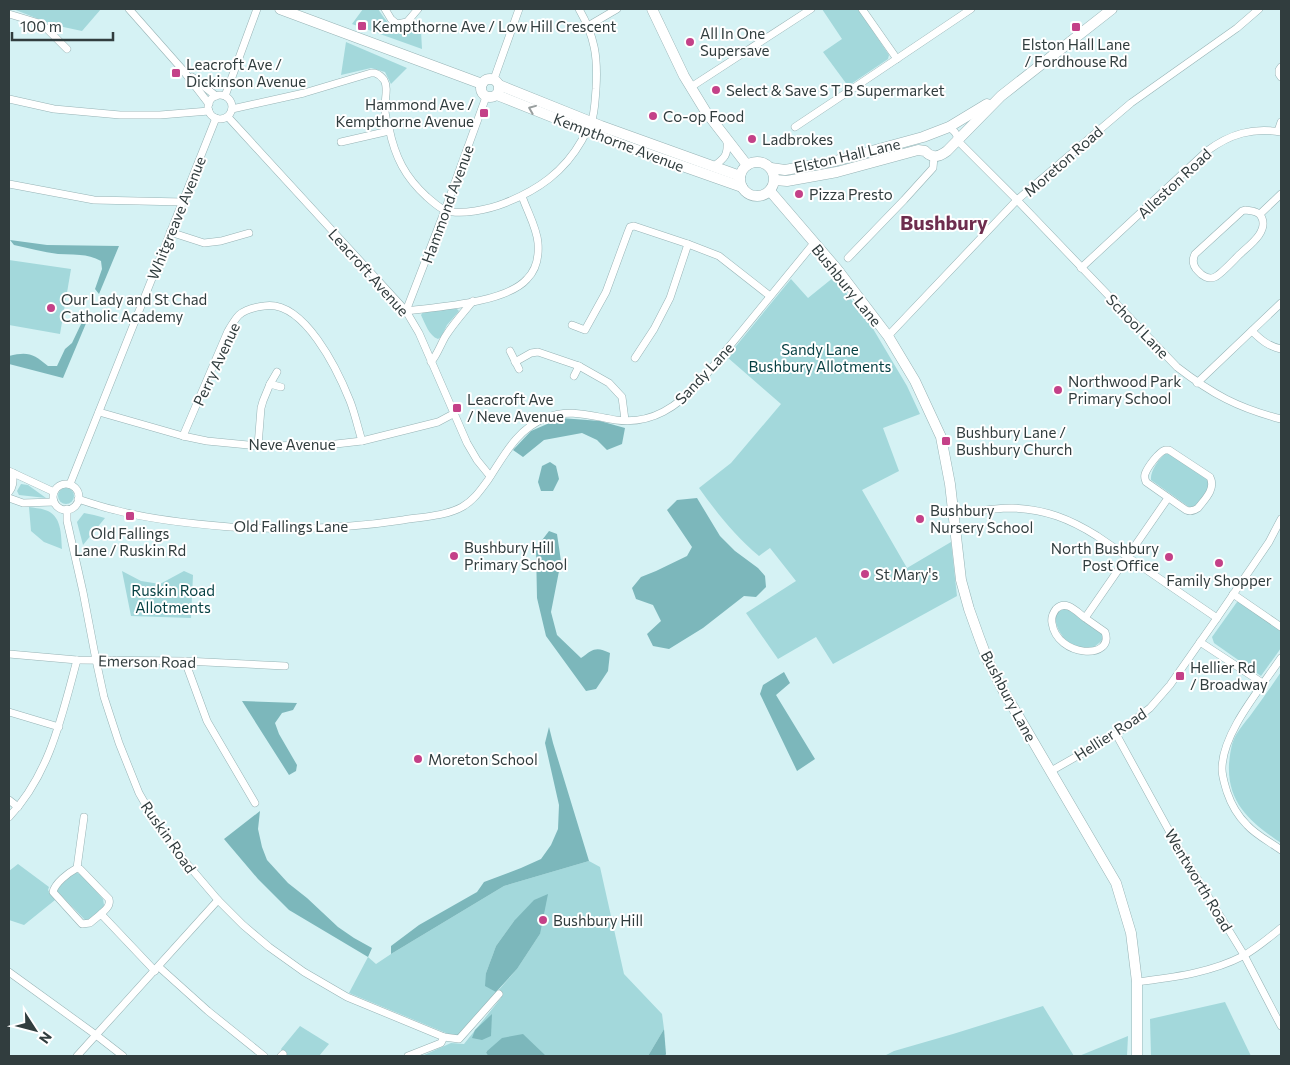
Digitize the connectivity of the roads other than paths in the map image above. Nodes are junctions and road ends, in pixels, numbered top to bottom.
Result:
1 (129, 9) edge
2 (257, 9) edge
3 (280, 9) edge
4 (385, 9) edge
5 (418, 9) edge
6 (519, 9) edge
7 (579, 9) edge
8 (617, 9) edge
9 (652, 9) edge
10 (811, 9) edge
11 (862, 9) edge
12 (971, 9) edge
13 (1112, 9) edge
14 (1259, 9) edge
15 (9, 14) edge
16 (588, 26) junction
17 (66, 48) dead end
18 (897, 59) junction
19 (1281, 67) edge
20 (182, 69) junction
21 (1281, 77) edge
22 (482, 84) junction
23 (497, 86) junction
24 (691, 87) junction
25 (216, 96) junction
26 (225, 96) junction
27 (1001, 96) junction
28 (486, 97) junction
29 (9, 99) edge
30 (209, 107) junction
31 (232, 109) junction
32 (228, 117) junction
33 (216, 118) junction
34 (1281, 122) edge
35 (589, 127) junction
36 (795, 127) dead end
37 (949, 127) junction
38 (389, 131) junction
39 (1280, 132) edge
40 (924, 137) junction
41 (957, 140) junction
42 (728, 141) junction
43 (341, 142) dead end
44 (925, 151) junction
45 (934, 157) junction
46 (746, 165) junction
47 (714, 166) junction
48 (771, 168) junction
49 (740, 176) junction
50 (775, 180) junction
51 (9, 184) edge
52 (742, 187) junction
53 (770, 191) junction
54 (1281, 194) edge
55 (522, 196) junction
56 (1017, 200) junction
57 (183, 202) junction
58 (445, 210) junction
59 (1260, 214) junction
60 (170, 232) junction
61 (249, 232) dead end
62 (814, 243) junction
63 (688, 244) junction
64 (848, 258) dead end
65 (1081, 268) junction
66 (770, 296) junction
67 (473, 301) junction
68 (1281, 303) edge
69 (406, 311) junction
70 (572, 325) dead end
71 (1252, 330) junction
72 (888, 336) junction
73 (1281, 349) edge
74 (510, 351) dead end
75 (635, 358) dead end
76 (431, 362) junction
77 (579, 366) junction
78 (277, 372) dead end
79 (574, 376) dead end
80 (1197, 383) junction
81 (270, 384) junction
82 (281, 387) dead end
83 (99, 412) junction
84 (453, 414) junction
85 (1281, 419) edge
86 (625, 420) junction
87 (183, 436) junction
88 (362, 441) junction
89 (258, 446) junction
90 (11, 472) edge
91 (490, 476) junction
92 (70, 484) junction
93 (9, 492) edge
94 (54, 492) junction
95 (9, 498) edge
96 (1168, 498) junction
97 (78, 499) junction
98 (54, 502) junction
99 (67, 509) junction
100 (954, 515) junction
101 (1281, 519) edge
102 (1128, 556) junction
103 (1233, 594) junction
104 (1086, 618) junction
105 (1217, 618) junction
106 (1281, 626) edge
107 (1200, 642) junction
108 (9, 654) edge
109 (1281, 658) edge
110 (77, 660) junction
111 (96, 660) junction
112 (185, 661) junction
113 (285, 666) dead end
114 (1264, 684) junction
115 (9, 712) edge
116 (59, 727) junction
117 (1116, 734) junction
118 (1051, 771) junction
119 (9, 800) edge
120 (256, 803) dead end
121 (18, 807) junction
122 (9, 817) edge
123 (84, 817) dead end
124 (1281, 850) edge
125 (77, 868) junction
126 (218, 900) junction
127 (102, 914) junction
128 (1281, 928) edge
129 (1244, 955) junction
130 (157, 969) junction
131 (9, 972) edge
132 (1137, 982) junction
133 (499, 994) dead end
134 (1281, 1026) edge
135 (96, 1035) junction
136 (444, 1037) junction
137 (77, 1056) edge
138 (123, 1056) edge
139 (264, 1056) edge
140 (408, 1056) edge
141 (1137, 1056) edge

1 - 20 street
2 - 26 street
3 - 22 street
4 - 5 street
6 - 23 street
7 - 16 street
8 - 16 street
9 - 24 street
10 - 24 street
11 - 18 street
12 - 18 street
13 - 27 street, Elston Hall Lane
14 - 56 street, Moreton Road
15 - 17 street
16 - 35 street
18 - 36 street
19 - 21 street
20 - 25 street
20 - 30 street
22 - 23 street
22 - 28 street
23 - 28 street
23 - 35 street, Kempthorne Avenue
24 - 42 street
25 - 26 street
25 - 30 street
26 - 31 street
27 - 37 street, Elston Hall Lane
27 - 41 street, Elston Hall Lane
28 - 58 street, Hammond Avenue
29 - 30 street
30 - 33 street
31 - 32 street
31 - 38 street
32 - 33 street
32 - 69 street, Leacroft Avenue
33 - 57 street, Whitgreave Avenue
34 - 39 street
35 - 47 street, Kempthorne Avenue
35 - 52 street, Kempthorne Avenue
35 - 55 street
37 - 40 street, Elston Hall Lane
37 - 41 street, School Lane
38 - 43 street
38 - 58 street
39 - 65 street, Alleston Road
40 - 44 street
40 - 48 street, Elston Hall Lane
41 - 45 street, Elston Hall Lane
41 - 56 street, School Lane
42 - 46 street
42 - 47 street
44 - 45 street
44 - 50 street, Elston Hall Lane
45 - 64 street, Elston Hall Lane
46 - 48 street
46 - 49 street
47 - 49 street, Kempthorne Avenue
48 - 50 street
49 - 52 street
50 - 53 street
51 - 57 street
52 - 53 street
53 - 62 street, Bushbury Lane
54 - 59 street
55 - 58 street
55 - 67 street
56 - 65 street, School Lane
56 - 72 street, Moreton Road
57 - 60 street, Whitgreave Avenue
58 - 69 street, Hammond Avenue
59 - 59 street
60 - 61 street
60 - 83 street, Whitgreave Avenue
62 - 66 street, Sandy Lane
62 - 72 street, Bushbury Lane
63 - 66 street
63 - 70 street
63 - 75 street
65 - 80 street, School Lane
66 - 86 street, Sandy Lane
67 - 69 street
67 - 76 street
68 - 71 street
69 - 76 street, Leacroft Avenue
71 - 73 street
71 - 80 street
72 - 100 street, Bushbury Lane
74 - 77 street
76 - 84 street, Leacroft Avenue
77 - 79 street
77 - 86 street
78 - 81 street
80 - 85 street, School Lane
81 - 82 street
81 - 89 street
83 - 87 street, Neve Avenue
83 - 92 street, Whitgreave Avenue
84 - 88 street, Neve Avenue
84 - 91 street, Leacroft Avenue
86 - 91 street, Sandy Lane
87 - 88 street, Perry Avenue
87 - 89 street, Neve Avenue
88 - 89 street, Neve Avenue
90 - 93 street
90 - 94 street
91 - 97 street, Old Fallings Lane
92 - 94 street
92 - 97 street
94 - 98 street
95 - 98 street
96 - 96 street
96 - 102 street
97 - 99 street
98 - 99 street
99 - 111 street, Ruskin Road
100 - 102 street
100 - 118 street, Bushbury Lane
101 - 103 street, Hellier Road
102 - 104 street
102 - 105 street
103 - 105 street, Hellier Road
103 - 106 street
104 - 104 street
105 - 107 street, Hellier Road
107 - 114 street
107 - 117 street, Hellier Road
108 - 110 street, Emerson Road
109 - 114 street
110 - 111 street, Emerson Road
110 - 116 street
111 - 112 street, Emerson Road
111 - 126 street, Ruskin Road
112 - 113 street, Emerson Road
112 - 120 street
114 - 124 street
115 - 116 street
116 - 121 street
117 - 118 street, Hellier Road
117 - 129 street, Wentworth Road
118 - 132 street, Bushbury Lane
119 - 121 street
121 - 122 street
123 - 125 street
125 - 127 street
125 - 127 street
126 - 130 street
126 - 136 street, Ruskin Road
127 - 130 street
128 - 129 street
129 - 132 street
129 - 134 street, Wentworth Road
130 - 135 street
130 - 139 street
131 - 135 street
132 - 141 street, Bushbury Lane
133 - 136 street
135 - 137 street
135 - 138 street
136 - 140 street

